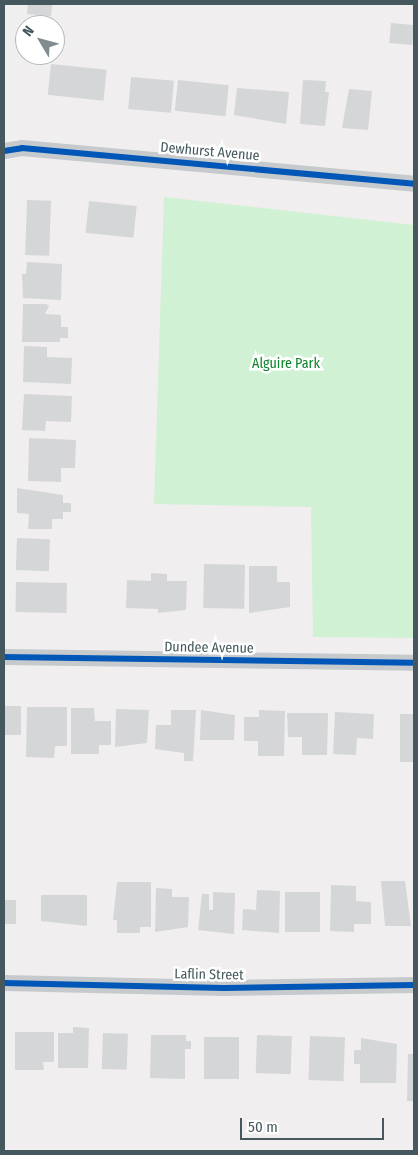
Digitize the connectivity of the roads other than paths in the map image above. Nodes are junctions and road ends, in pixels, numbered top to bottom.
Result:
1 (4, 151) edge
2 (414, 184) edge
3 (4, 657) edge
4 (414, 663) edge
5 (4, 983) edge
6 (414, 985) edge

1 - 2 street, Dewhurst Avenue
3 - 4 street, Dundee Avenue
5 - 6 street, Laflin Street

